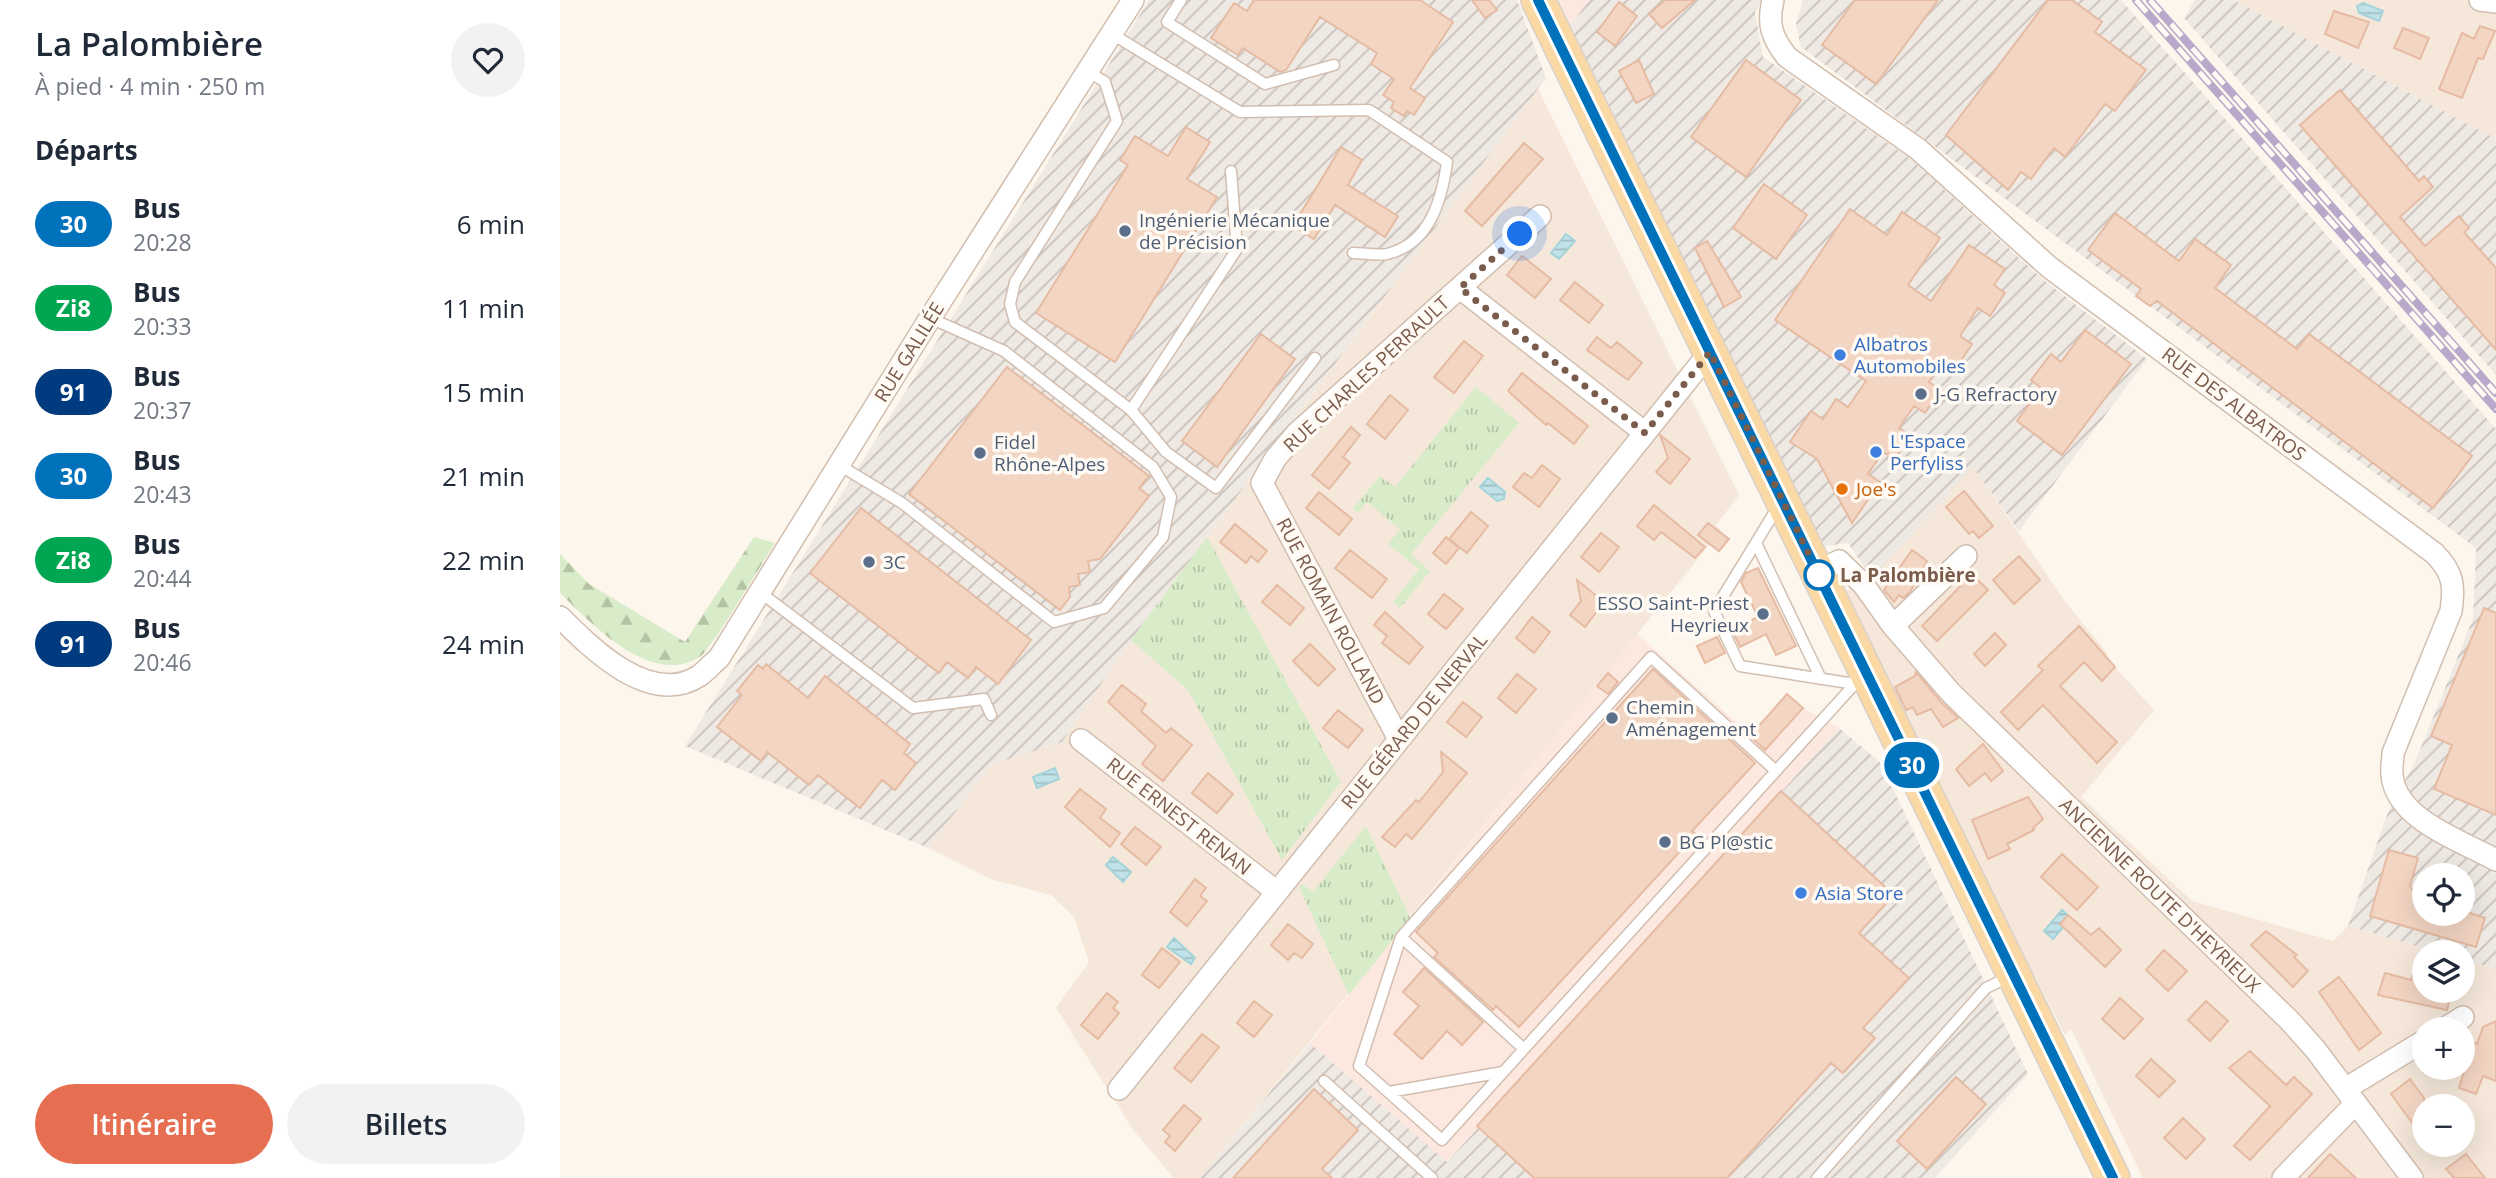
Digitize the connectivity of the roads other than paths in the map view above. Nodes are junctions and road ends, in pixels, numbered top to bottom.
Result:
1 (1133, 0) edge
2 (1181, 0) edge
3 (1538, 0) edge
4 (1773, 0) edge
5 (2480, 0) edge
6 (2496, 2) edge
7 (1112, 34) junction
8 (1334, 65) dead end
9 (1089, 72) junction
10 (1231, 171) dead end
11 (1540, 216) dead end
12 (1353, 253) dead end
13 (1460, 288) junction
14 (930, 317) junction
15 (1710, 352) junction
16 (1315, 358) dead end
17 (1131, 410) junction
18 (1645, 433) junction
19 (839, 465) junction
20 (1262, 483) joint
21 (1783, 500) junction
22 (1756, 543) junction
23 (1966, 556) dead end
24 (1818, 571) junction
25 (761, 593) junction
26 (560, 617) edge
27 (1893, 626) junction
28 (1861, 678) junction
29 (1821, 679) junction
30 (991, 715) dead end
31 (1399, 739) junction
32 (1082, 740) dead end
33 (1776, 771) junction
34 (2496, 860) edge
35 (1277, 892) junction
36 (1401, 937) junction
37 (2014, 974) junction
38 (1524, 1049) junction
39 (2412, 1050) edge
40 (1503, 1072) junction
41 (1324, 1081) dead end
42 (1119, 1089) dead end
43 (1389, 1092) junction
44 (2350, 1096) junction
45 (1432, 1178) edge
46 (1817, 1178) edge
47 (2113, 1178) edge
48 (2283, 1178) edge
49 (2412, 1178) edge

1 - 7 street, RUE GALILÉE
2 - 8 lane
3 - 15 main road
4 - 34 street, RUE DES ALBATROS
5 - 6 street
7 - 9 street, RUE GALILÉE
7 - 12 lane
9 - 14 street, RUE GALILÉE
9 - 17 lane
10 - 17 lane
11 - 13 street, RUE CHARLES PERRAULT
13 - 18 street
13 - 20 street, RUE CHARLES PERRAULT
14 - 19 street, RUE GALILÉE
14 - 19 lane
15 - 18 street, RUE GÉRARD DE NERVAL
15 - 21 main road
16 - 17 lane
18 - 31 street, RUE GÉRARD DE NERVAL
19 - 25 street, RUE GALILÉE
20 - 31 street, RUE ROMAIN ROLLAND
21 - 22 lane
21 - 24 main road
22 - 29 lane
22 - 29 lane
23 - 27 street
24 - 27 street, ANCIENNE ROUTE D'HEYRIEUX
24 - 28 main road
25 - 26 street, RUE GALILÉE
25 - 30 lane
27 - 44 street, ANCIENNE ROUTE D'HEYRIEUX
28 - 29 lane
28 - 33 lane
28 - 37 main road
31 - 35 street, RUE GÉRARD DE NERVAL
32 - 35 street, RUE ERNEST RENAN
33 - 36 lane
33 - 38 lane
35 - 42 street, RUE GÉRARD DE NERVAL
36 - 38 lane
36 - 43 lane
37 - 46 lane
37 - 47 main road
38 - 40 lane
39 - 44 street
40 - 43 lane
40 - 43 lane
41 - 45 lane
44 - 48 street
44 - 49 street, ANCIENNE ROUTE D'HEYRIEUX

